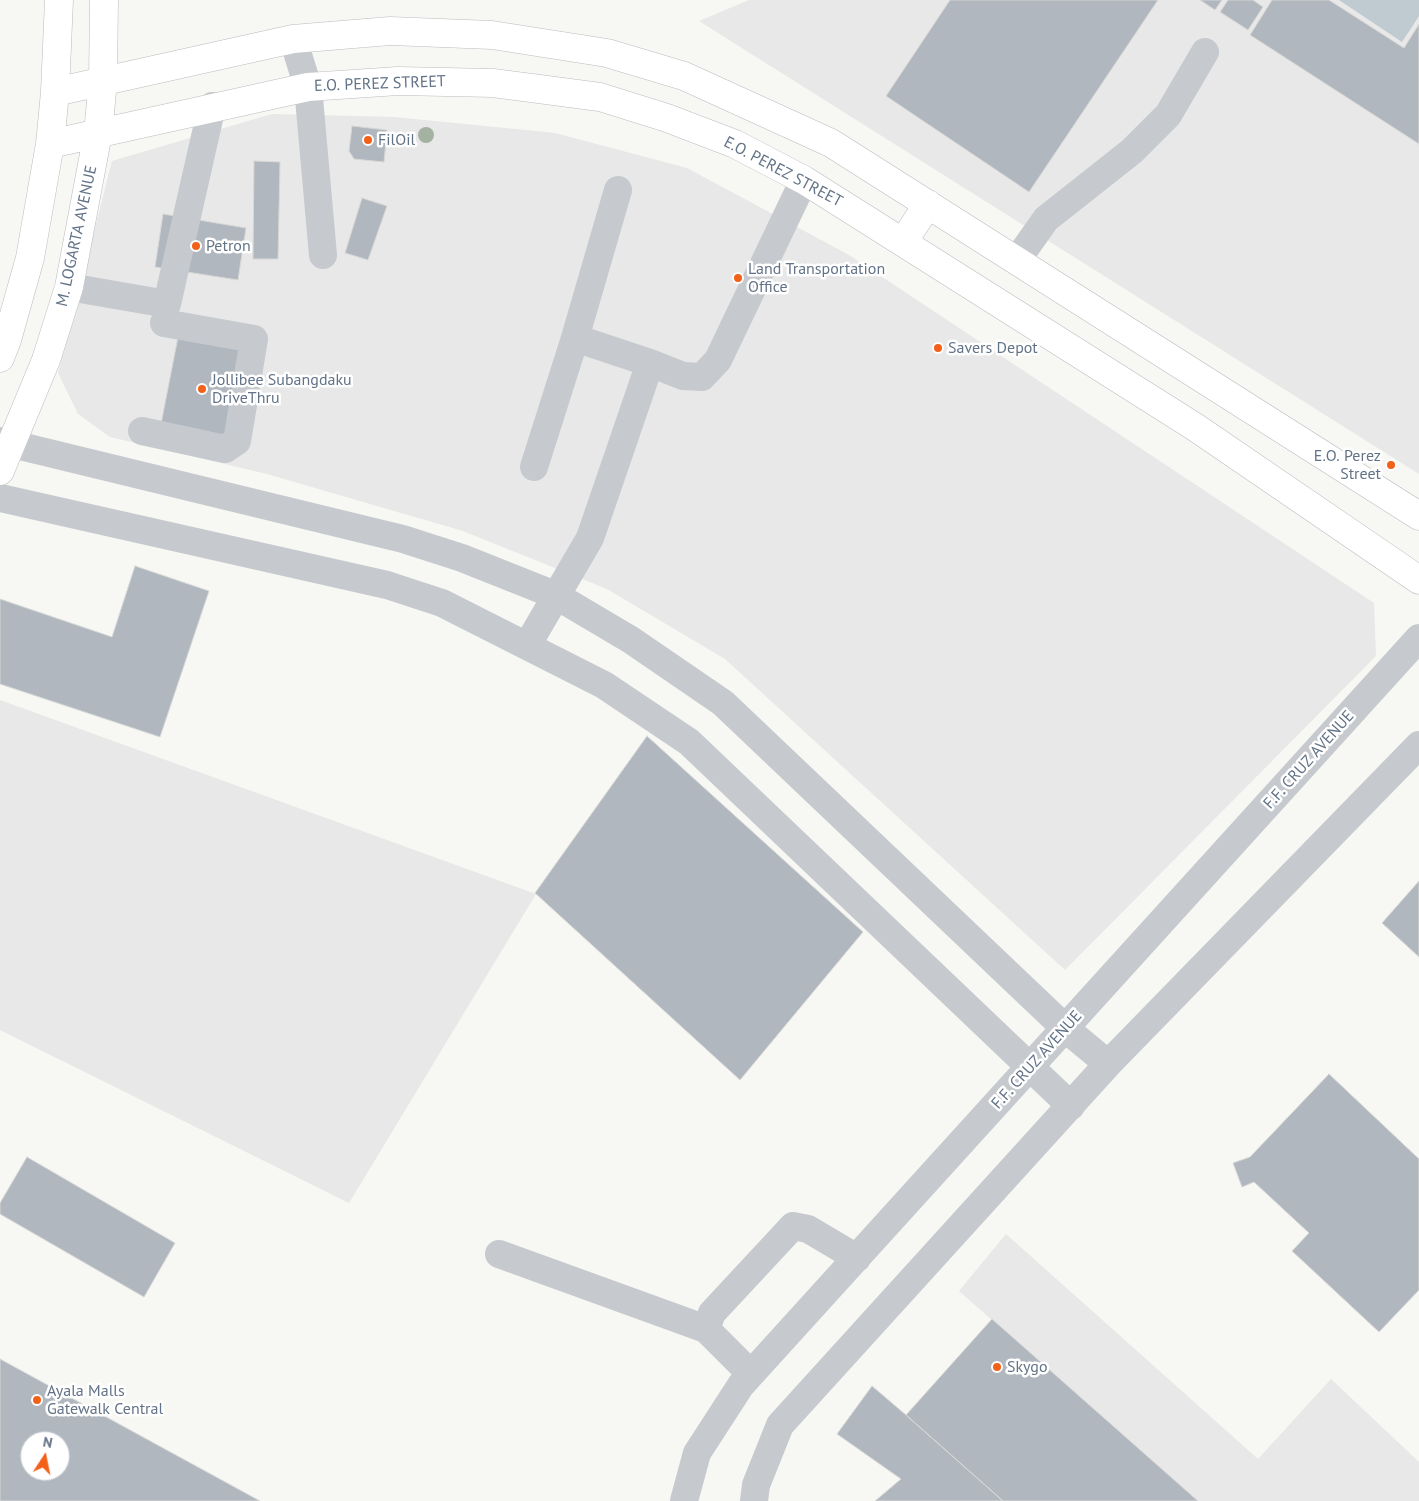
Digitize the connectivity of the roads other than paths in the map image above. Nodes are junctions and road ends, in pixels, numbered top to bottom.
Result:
1 (59, 0) edge
2 (104, 0) edge
3 (293, 39) junction
4 (1205, 52) dead end
5 (103, 81) junction
6 (308, 87) junction
7 (56, 92) junction
8 (212, 106) junction
9 (98, 133) junction
10 (50, 144) junction
11 (804, 180) junction
12 (618, 190) dead end
13 (928, 204) junction
14 (903, 242) junction
15 (323, 255) dead end
16 (1017, 260) junction
17 (69, 287) junction
18 (164, 323) dead end
19 (575, 338) junction
20 (0, 358) edge
21 (650, 363) junction
22 (142, 431) dead end
23 (6, 443) edge
24 (534, 467) dead end
25 (0, 471) edge
26 (0, 498) edge
27 (1419, 516) edge
28 (1419, 580) edge
29 (555, 595) junction
30 (1419, 638) edge
31 (528, 644) junction
32 (1419, 745) edge
33 (1066, 1029) junction
34 (1108, 1064) junction
35 (1030, 1068) junction
36 (1071, 1106) junction
37 (499, 1254) dead end
38 (856, 1258) junction
39 (706, 1329) junction
40 (751, 1374) junction
41 (684, 1501) edge
42 (754, 1501) edge

1 - 7 main road
2 - 5 main road, M. LOGARTA AVENUE
3 - 5 main road
3 - 6 street
3 - 13 main road
4 - 16 street
5 - 7 main road
5 - 9 main road, M. LOGARTA AVENUE
6 - 8 main road, E.O. PEREZ STREET
6 - 11 main road, E.O. PEREZ STREET
6 - 15 street
7 - 10 main road
8 - 9 main road, E.O. PEREZ STREET
8 - 17 street
9 - 10 main road, E.O. PEREZ STREET
9 - 17 main road, M. LOGARTA AVENUE
10 - 20 main road
11 - 14 main road, E.O. PEREZ STREET
11 - 21 street
12 - 19 street
13 - 14 main road
13 - 16 main road
14 - 28 main road, E.O. PEREZ STREET
16 - 27 main road
17 - 23 main road, M. LOGARTA AVENUE
18 - 22 street
19 - 21 street
19 - 24 street
21 - 29 street
23 - 25 main road, M. LOGARTA AVENUE
23 - 29 street
26 - 31 street
29 - 31 street
29 - 33 street
30 - 33 street, F.F. CRUZ AVENUE
31 - 35 street
32 - 34 street
33 - 34 street
33 - 35 street, F.F. CRUZ AVENUE
34 - 36 street
35 - 36 street
35 - 38 street, F.F. CRUZ AVENUE
36 - 42 street
37 - 39 street
38 - 39 street
38 - 40 street, F.F. CRUZ AVENUE
39 - 40 street
40 - 41 street, F.F. CRUZ AVENUE

